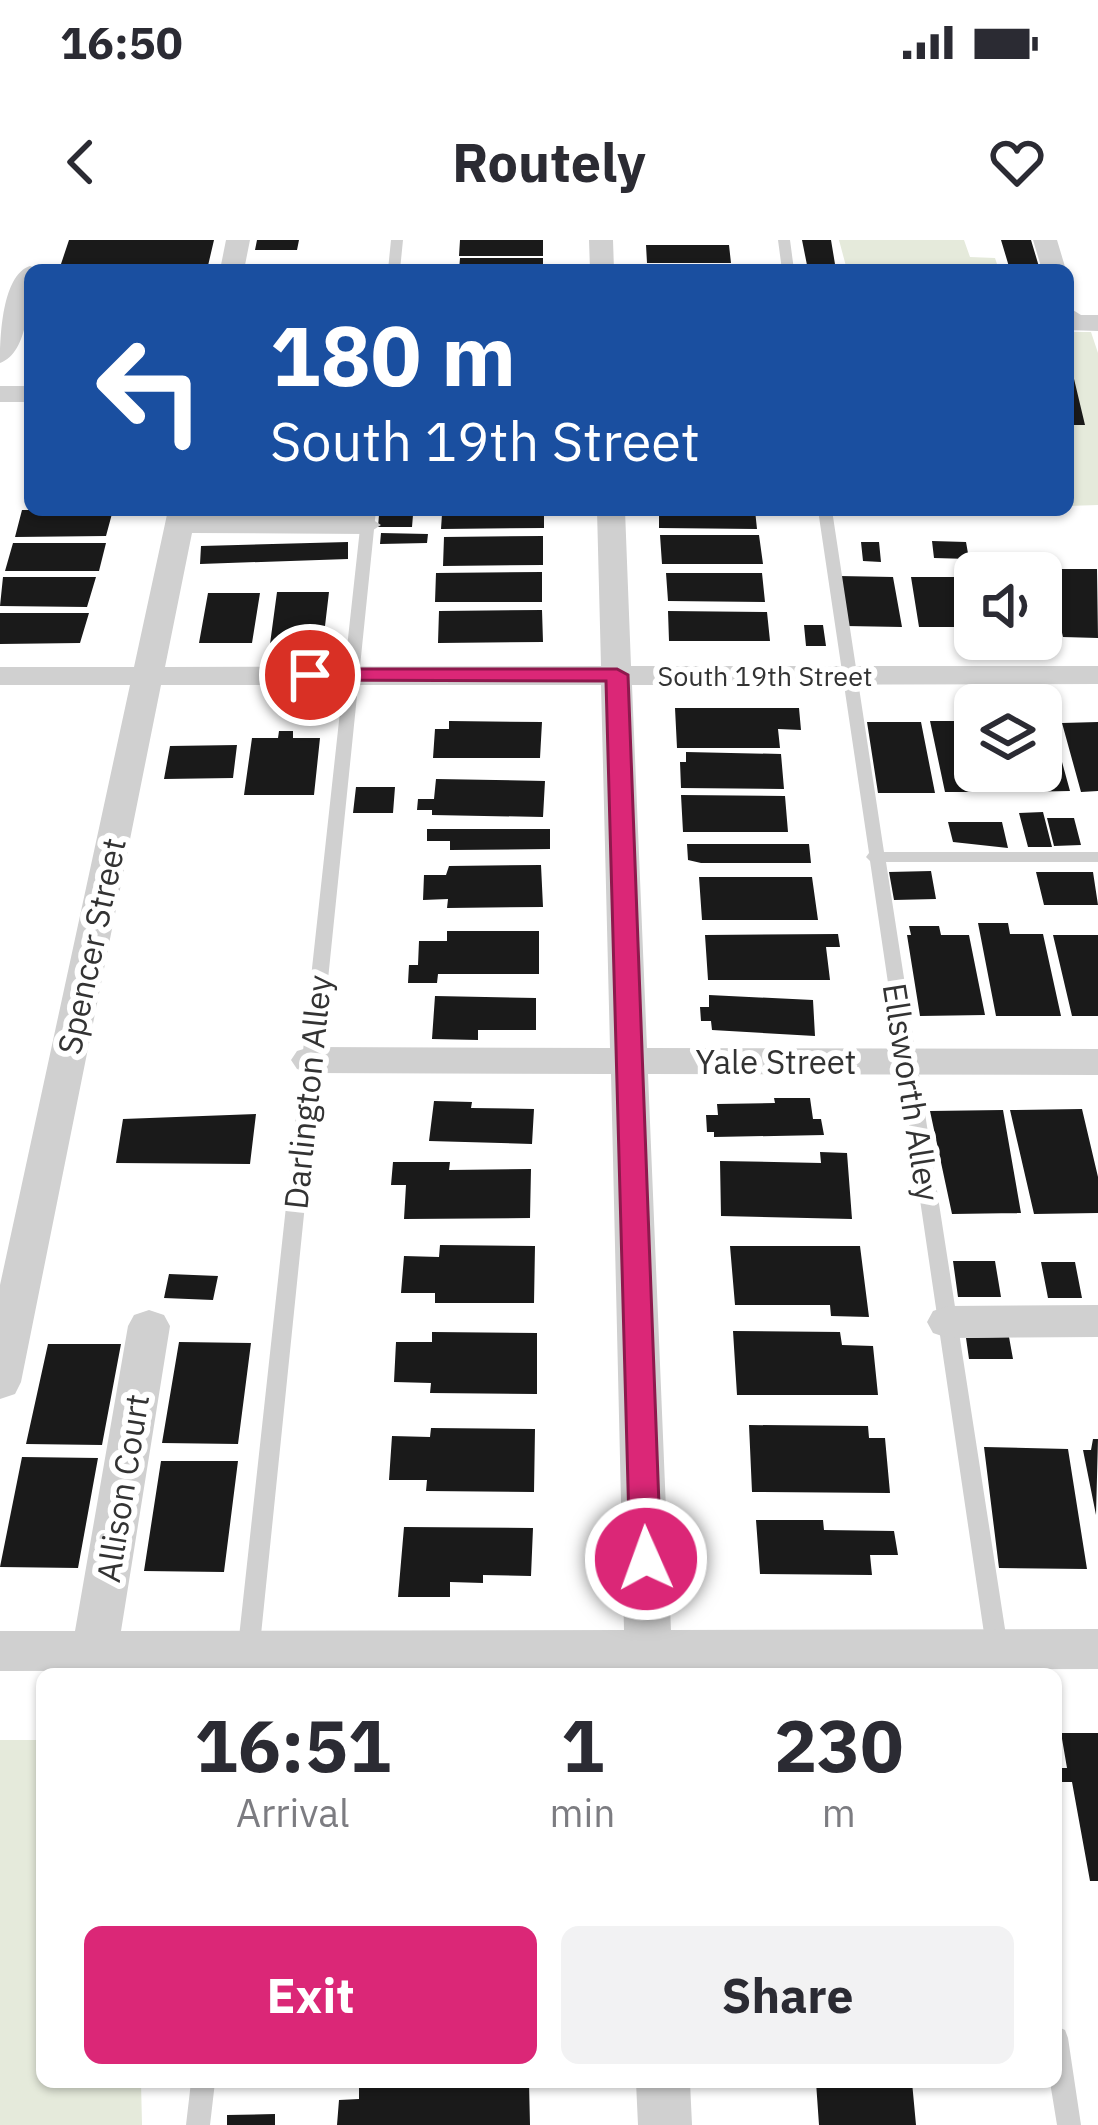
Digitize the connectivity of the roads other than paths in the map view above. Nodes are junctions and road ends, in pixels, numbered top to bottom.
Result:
1 (24, 290) edge
2 (0, 355) edge
3 (611, 516) edge
4 (826, 516) edge
5 (180, 517) edge
6 (368, 518) edge
7 (1020, 660) edge
8 (147, 675) junction
9 (352, 675) junction
10 (617, 675) junction
11 (850, 675) junction
12 (1023, 675) junction
13 (1098, 675) edge
14 (0, 676) edge
15 (874, 857) junction
16 (1098, 857) edge
17 (310, 1060) junction
18 (630, 1060) junction
19 (908, 1062) junction
20 (1098, 1062) edge
21 (1098, 1321) edge
22 (948, 1322) junction
23 (149, 1326) dead end
24 (0, 1382) edge
25 (1098, 1649) edge
26 (0, 1651) edge
27 (95, 1651) junction
28 (247, 1662) edge
29 (649, 1662) edge
30 (999, 1662) edge
31 (1062, 2078) edge
32 (202, 2088) edge
33 (663, 2088) edge
34 (198, 2125) edge
35 (664, 2125) edge
36 (1069, 2125) edge

1 - 2 street
3 - 10 street
4 - 11 lane, Ellsworth Alley
5 - 6 street
5 - 8 street, Spencer Street
6 - 9 lane, Darlington Alley
7 - 12 street
8 - 9 street, South 19th Street
8 - 14 street, South 19th Street
8 - 24 street, Spencer Street
9 - 10 street, South 19th Street
9 - 17 lane, Darlington Alley
10 - 11 street, South 19th Street
10 - 18 street
11 - 12 street, South 19th Street
11 - 15 lane, Ellsworth Alley
12 - 13 street, South 19th Street
15 - 16 lane
15 - 19 lane, Ellsworth Alley
17 - 18 street, Yale Street
17 - 28 lane, Darlington Alley
18 - 19 street, Yale Street
18 - 29 street
19 - 20 street, Yale Street
19 - 22 lane, Ellsworth Alley
21 - 22 street
22 - 30 lane, Ellsworth Alley
23 - 27 street, Allison Court
25 - 30 street
26 - 27 street
27 - 28 street
28 - 29 street
29 - 30 street
31 - 36 lane
32 - 34 lane
33 - 35 street

